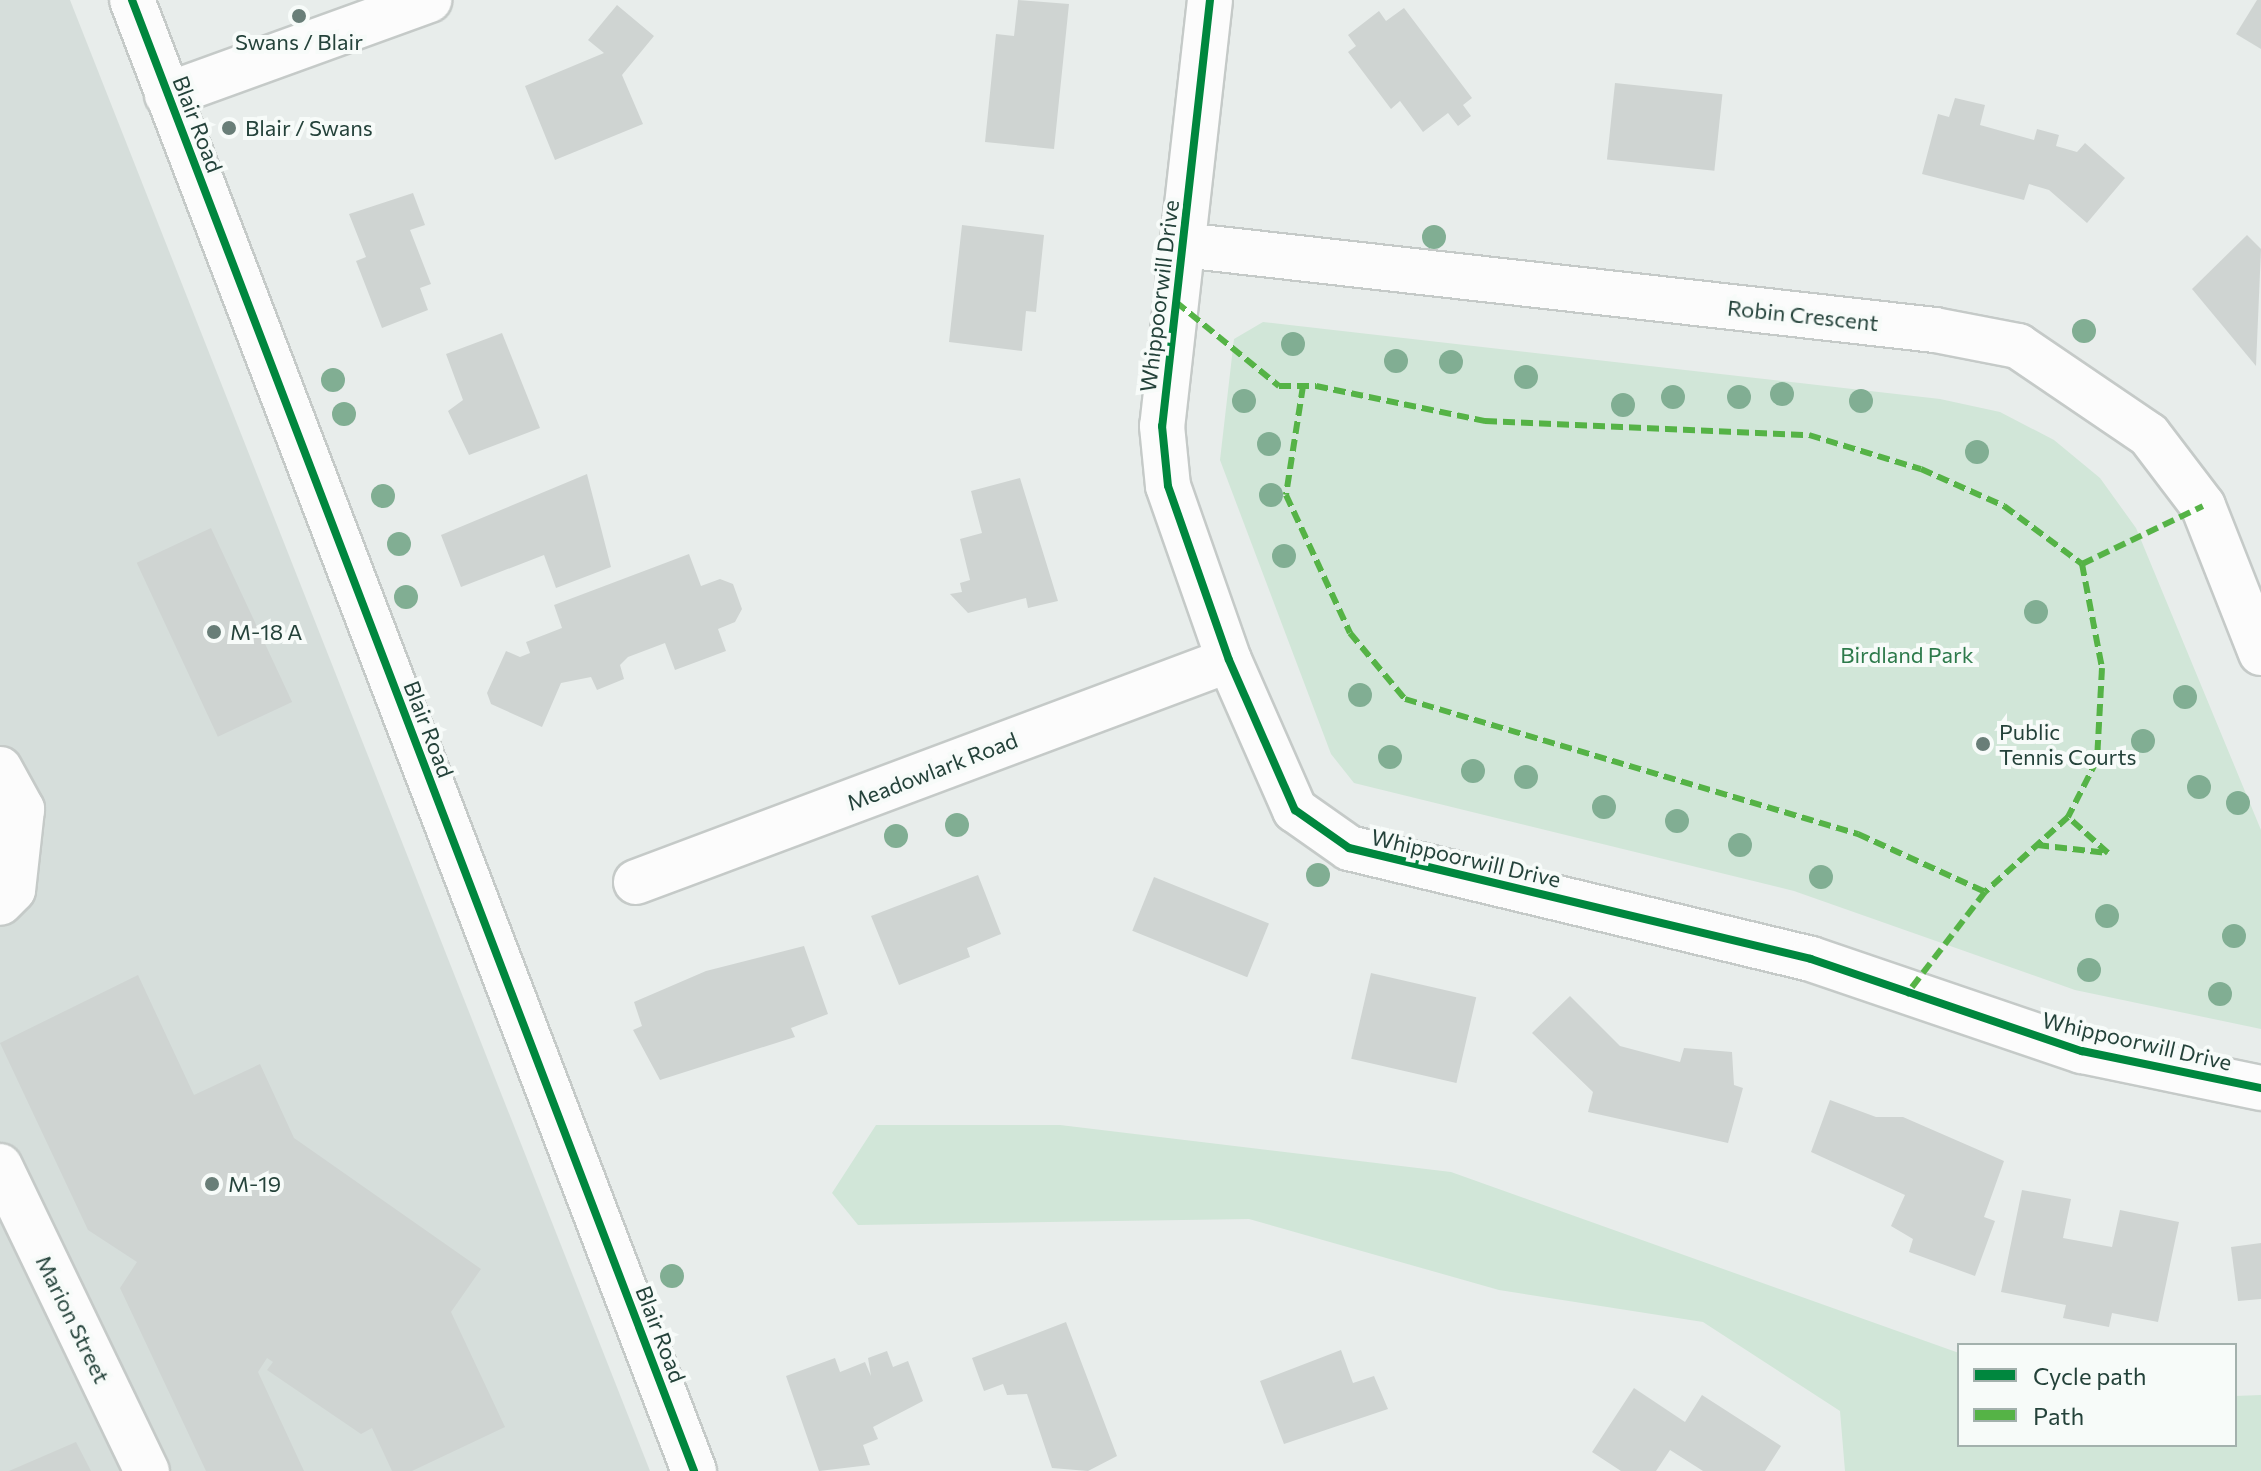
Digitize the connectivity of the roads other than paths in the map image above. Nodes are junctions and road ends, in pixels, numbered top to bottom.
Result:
1 (132, 0) edge
2 (429, 0) edge
3 (1210, 0) edge
4 (167, 95) junction
5 (1183, 245) junction
6 (2261, 653) edge
7 (1229, 660) junction
8 (0, 769) edge
9 (636, 882) dead end
10 (0, 903) edge
11 (2261, 1088) edge
12 (0, 1166) edge
13 (147, 1471) edge
14 (694, 1471) edge

1 - 4 street, Blair Road
2 - 4 street
3 - 5 street, Whippoorwill Drive
4 - 14 street, Blair Road
5 - 6 street, Robin Crescent
5 - 7 street, Whippoorwill Drive
7 - 9 street, Meadowlark Road
7 - 11 street, Whippoorwill Drive
8 - 10 street
12 - 13 street, Marion Street

